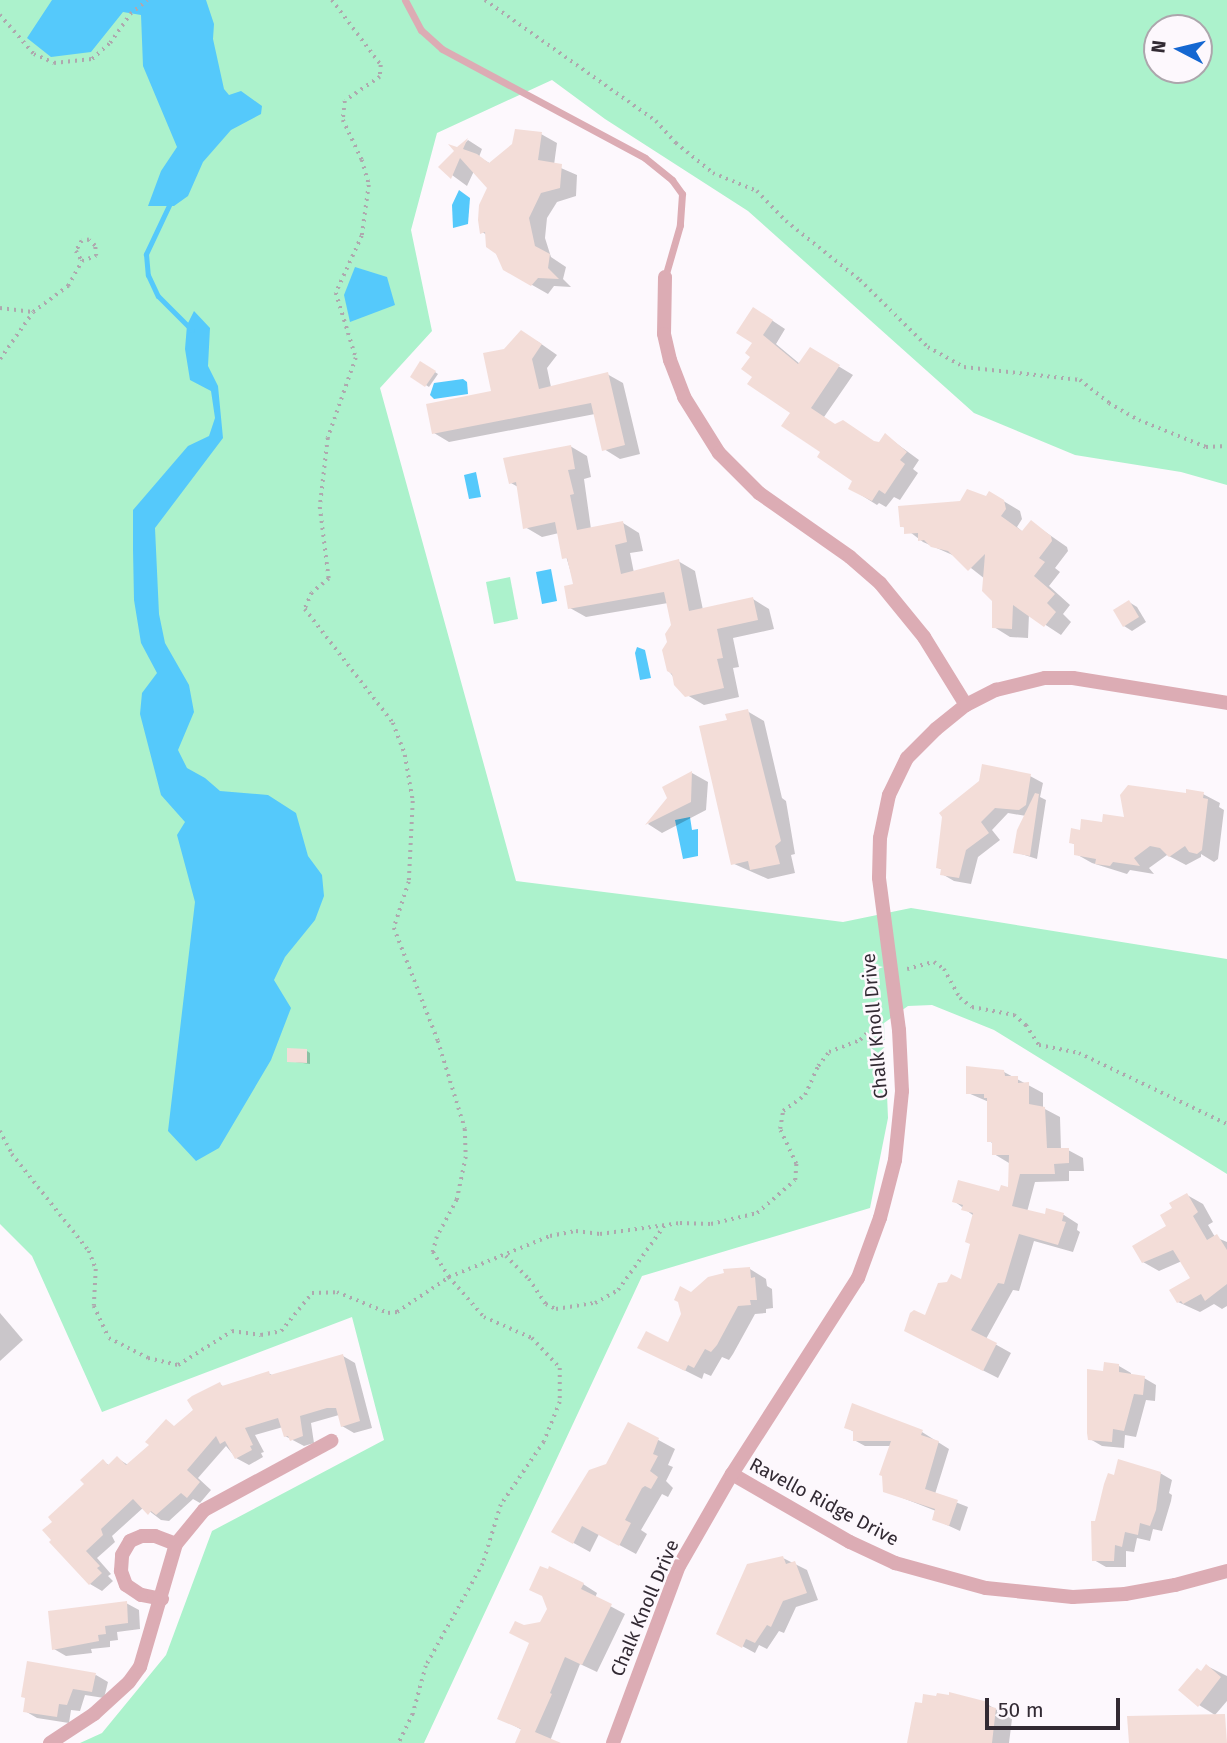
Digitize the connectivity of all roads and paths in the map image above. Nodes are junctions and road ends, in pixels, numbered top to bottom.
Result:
1 (146, 0) edge
2 (331, 0) edge
3 (405, 0) edge
4 (485, 0) edge
5 (0, 15) edge
6 (82, 261) junction
7 (665, 277) joint
8 (0, 308) edge
9 (33, 312) junction
10 (0, 359) edge
11 (1227, 446) edge
12 (1227, 703) edge
13 (966, 705) junction
14 (901, 971) dead end
15 (884, 1014) dead end
16 (1227, 1124) edge
17 (0, 1131) edge
18 (665, 1226) junction
19 (506, 1256) junction
20 (449, 1277) junction
21 (331, 1441) dead end
22 (732, 1474) junction
23 (176, 1544) junction
24 (1227, 1571) edge
25 (162, 1599) junction
26 (50, 1743) edge
27 (400, 1743) edge
28 (613, 1743) edge

1 - 5 path
2 - 20 path
3 - 7 lane
4 - 11 path
6 - 6 path
6 - 9 path
7 - 13 street
8 - 9 path
9 - 10 path
12 - 13 street, Chalk Knoll Drive
13 - 22 street, Chalk Knoll Drive
14 - 16 path
15 - 18 path
17 - 20 path
18 - 19 path
18 - 19 path
19 - 20 path
20 - 27 path
21 - 23 street
22 - 24 street, Ravello Ridge Drive
22 - 28 street, Chalk Knoll Drive
23 - 25 street
23 - 25 street
25 - 26 street

